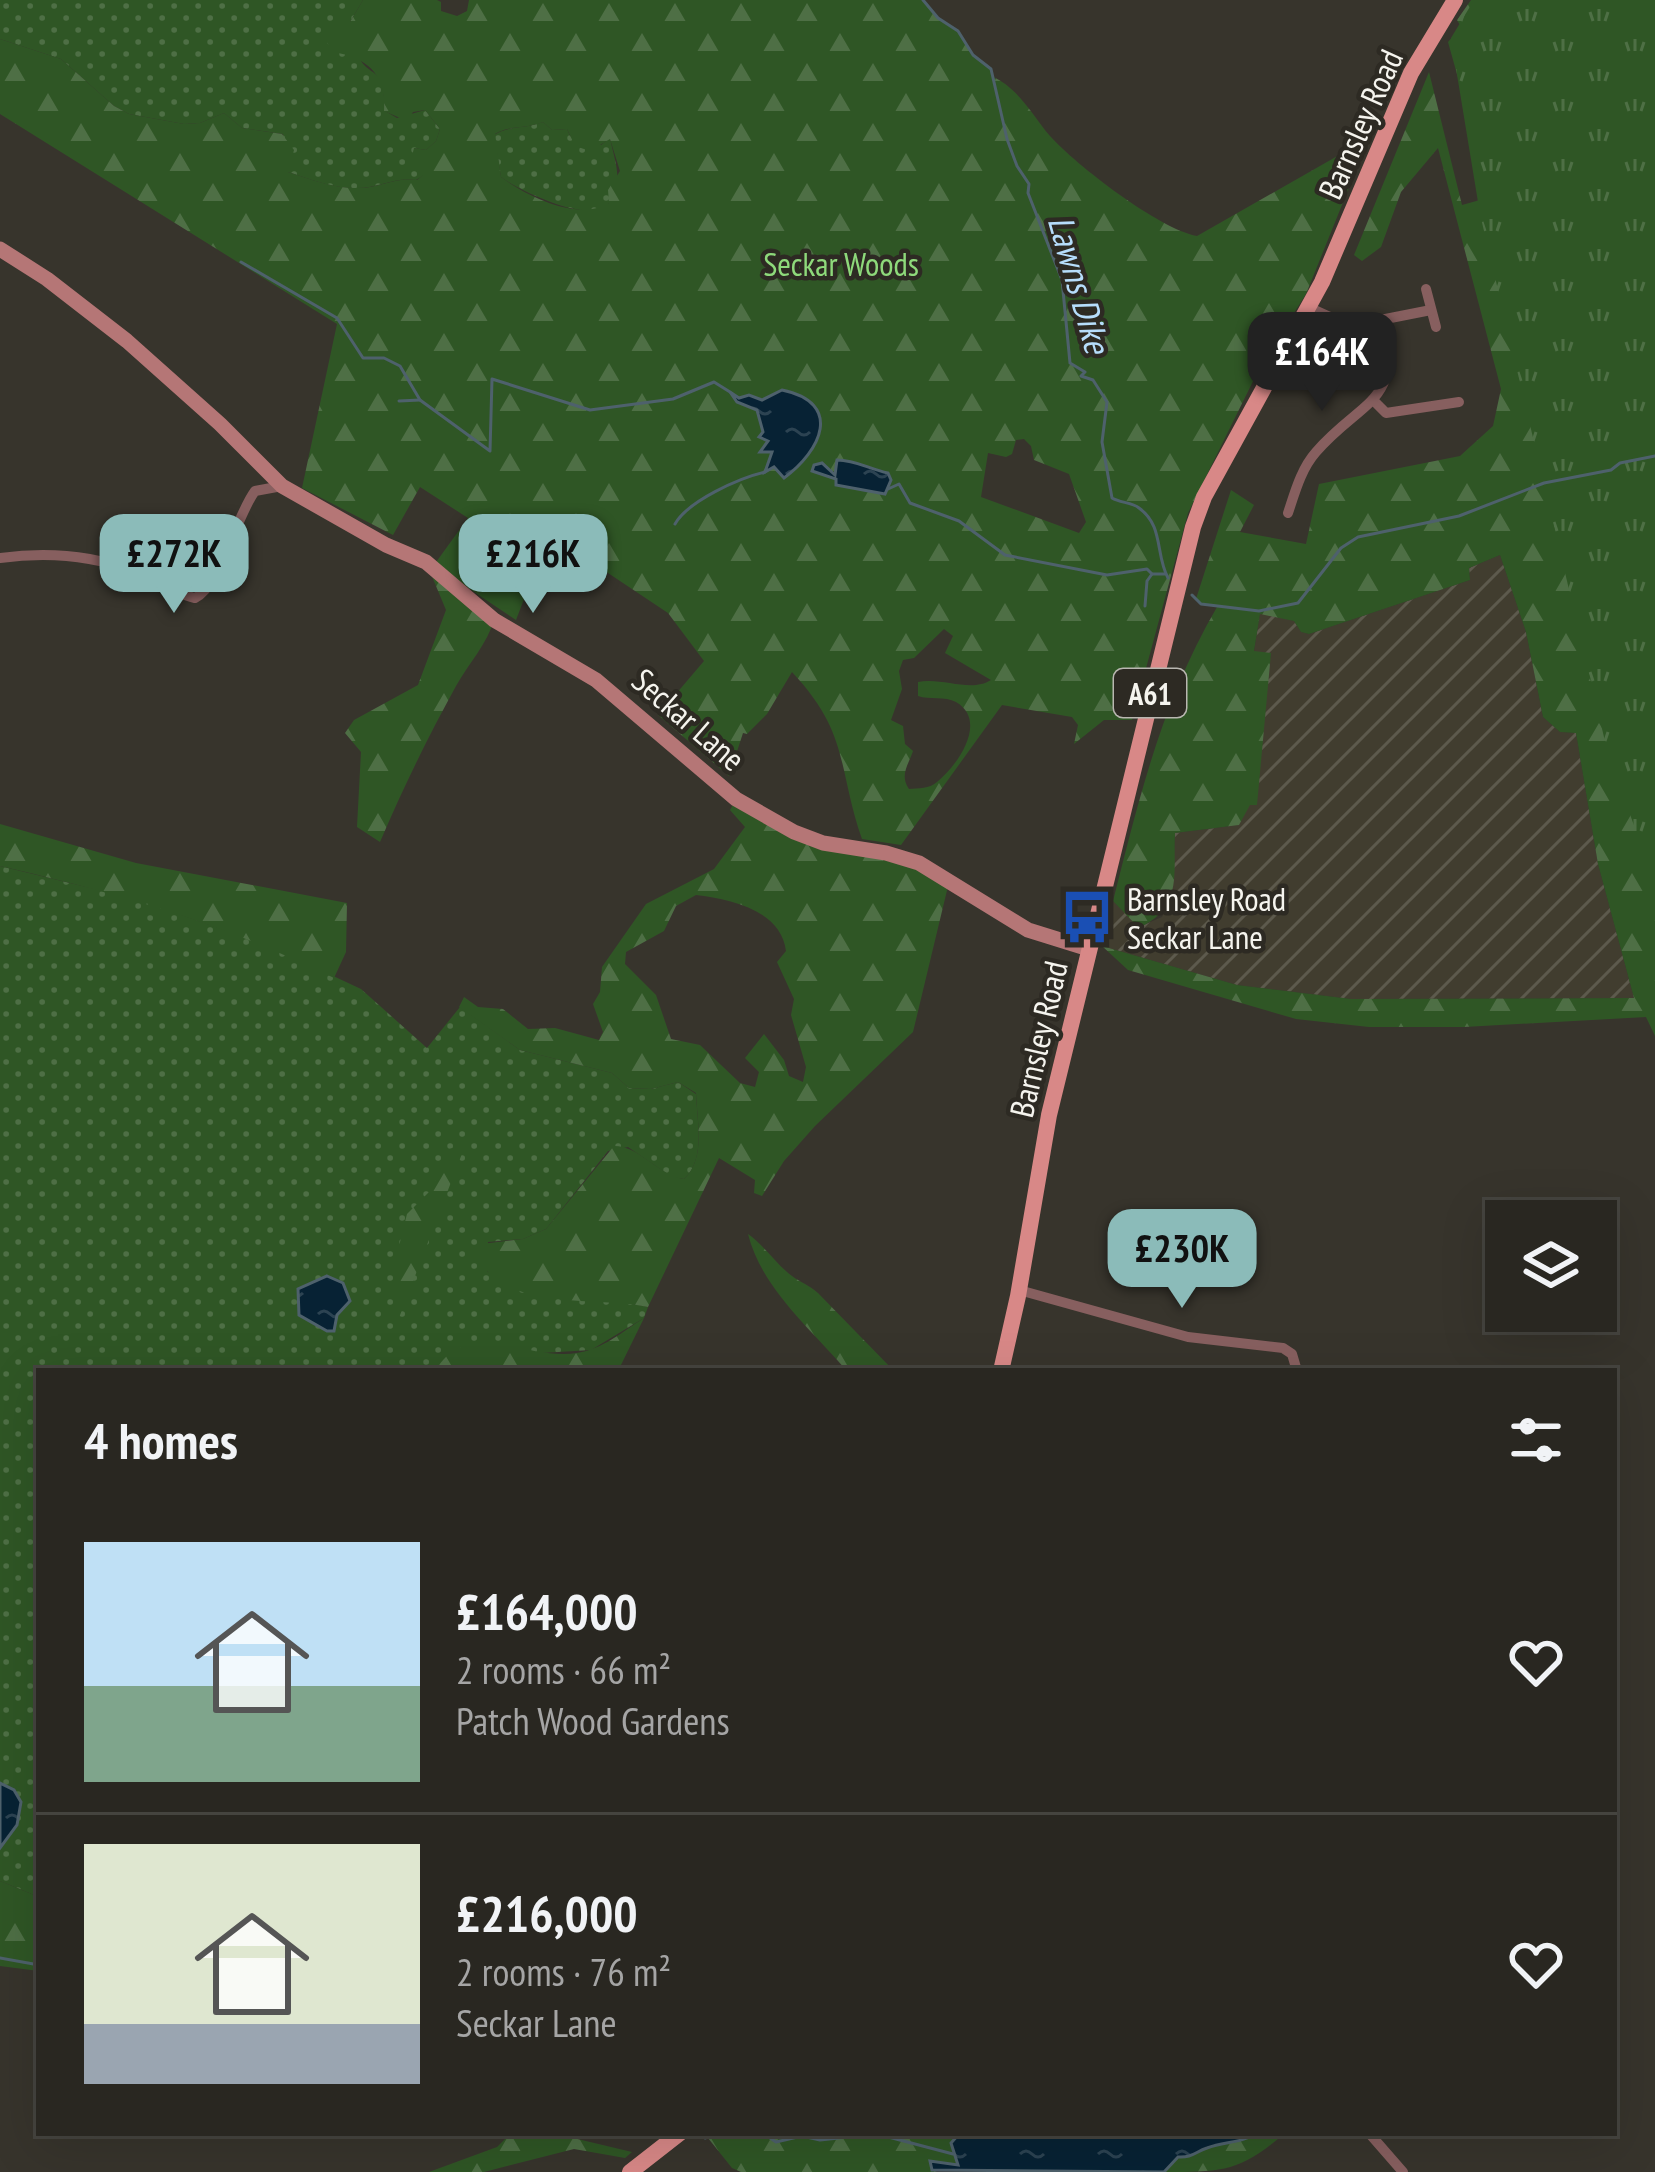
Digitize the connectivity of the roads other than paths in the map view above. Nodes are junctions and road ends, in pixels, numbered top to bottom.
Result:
1 (1451, 6) edge
2 (0, 249) edge
3 (1426, 289) dead end
4 (1308, 307) junction
5 (1431, 310) junction
6 (1387, 320) junction
7 (1436, 327) dead end
8 (1373, 400) junction
9 (1459, 402) dead end
10 (282, 486) junction
11 (1288, 513) dead end
12 (0, 558) edge
13 (1090, 949) junction
14 (1019, 1290) junction
15 (1002, 1368) edge
16 (1296, 1368) edge
17 (676, 2136) edge
18 (1373, 2136) edge
19 (630, 2172) edge
20 (1403, 2172) edge

1 - 4 main road, Barnsley Road / A61
2 - 10 street, Seckar Lane
3 - 5 street
4 - 6 street
4 - 13 main road, Barnsley Road / A61
5 - 6 street
5 - 7 street
6 - 8 street
8 - 9 street
8 - 11 street
10 - 12 street
10 - 13 street, Seckar Lane
13 - 14 main road, Barnsley Road / A61
14 - 15 main road, Barnsley Road / A61
14 - 16 street
17 - 19 main road
18 - 20 street

